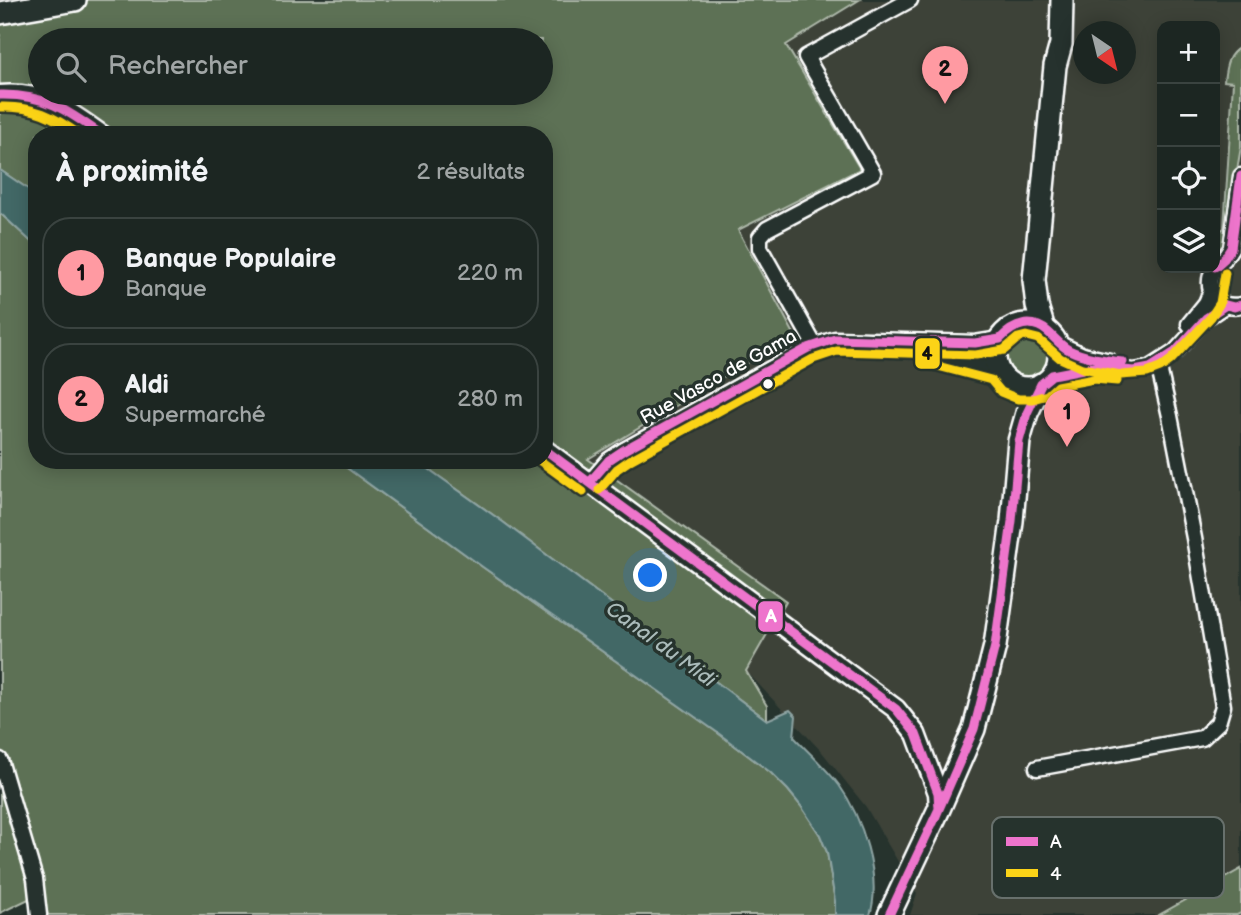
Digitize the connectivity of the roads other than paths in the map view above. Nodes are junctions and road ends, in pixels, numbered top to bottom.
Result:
1 (75, 0) edge
2 (910, 0) edge
3 (1049, 0) edge
4 (1062, 0) edge
5 (0, 13) edge
6 (1055, 66) junction
7 (0, 95) edge
8 (28, 96) edge
9 (56, 105) edge
10 (89, 126) edge
11 (1241, 176) edge
12 (1241, 258) edge
13 (1220, 261) edge
14 (1220, 263) edge
15 (1212, 273) edge
16 (1034, 280) junction
17 (1211, 291) junction
18 (1234, 305) edge
19 (1016, 325) junction
20 (1050, 335) junction
21 (879, 339) junction
22 (1000, 339) junction
23 (814, 345) junction
24 (1156, 361) junction
25 (1004, 376) junction
26 (1046, 380) junction
27 (1019, 441) junction
28 (553, 455) edge
29 (590, 482) junction
30 (0, 760) edge
31 (1037, 768) dead end
32 (939, 809) junction
33 (39, 915) edge
34 (890, 915) edge

1 - 5 main road
2 - 23 street
3 - 6 main road
4 - 6 main road
6 - 16 main road
7 - 8 street
9 - 10 street
11 - 13 street
12 - 14 street
15 - 17 street
16 - 19 main road
16 - 20 main road
17 - 18 street
17 - 24 street
18 - 24 street
19 - 20 main road
19 - 22 main road
20 - 24 street
20 - 26 main road
21 - 22 street, Rue Vasco de Gama
21 - 23 street, Rue Vasco de Gama
21 - 25 street, Rue Vasco de Gama
22 - 25 main road
23 - 29 street, Rue Vasco de Gama
24 - 26 street
24 - 31 street
25 - 26 main road
25 - 27 main road
26 - 27 main road
27 - 32 main road
28 - 29 street
29 - 32 street
30 - 33 street
32 - 34 main road

